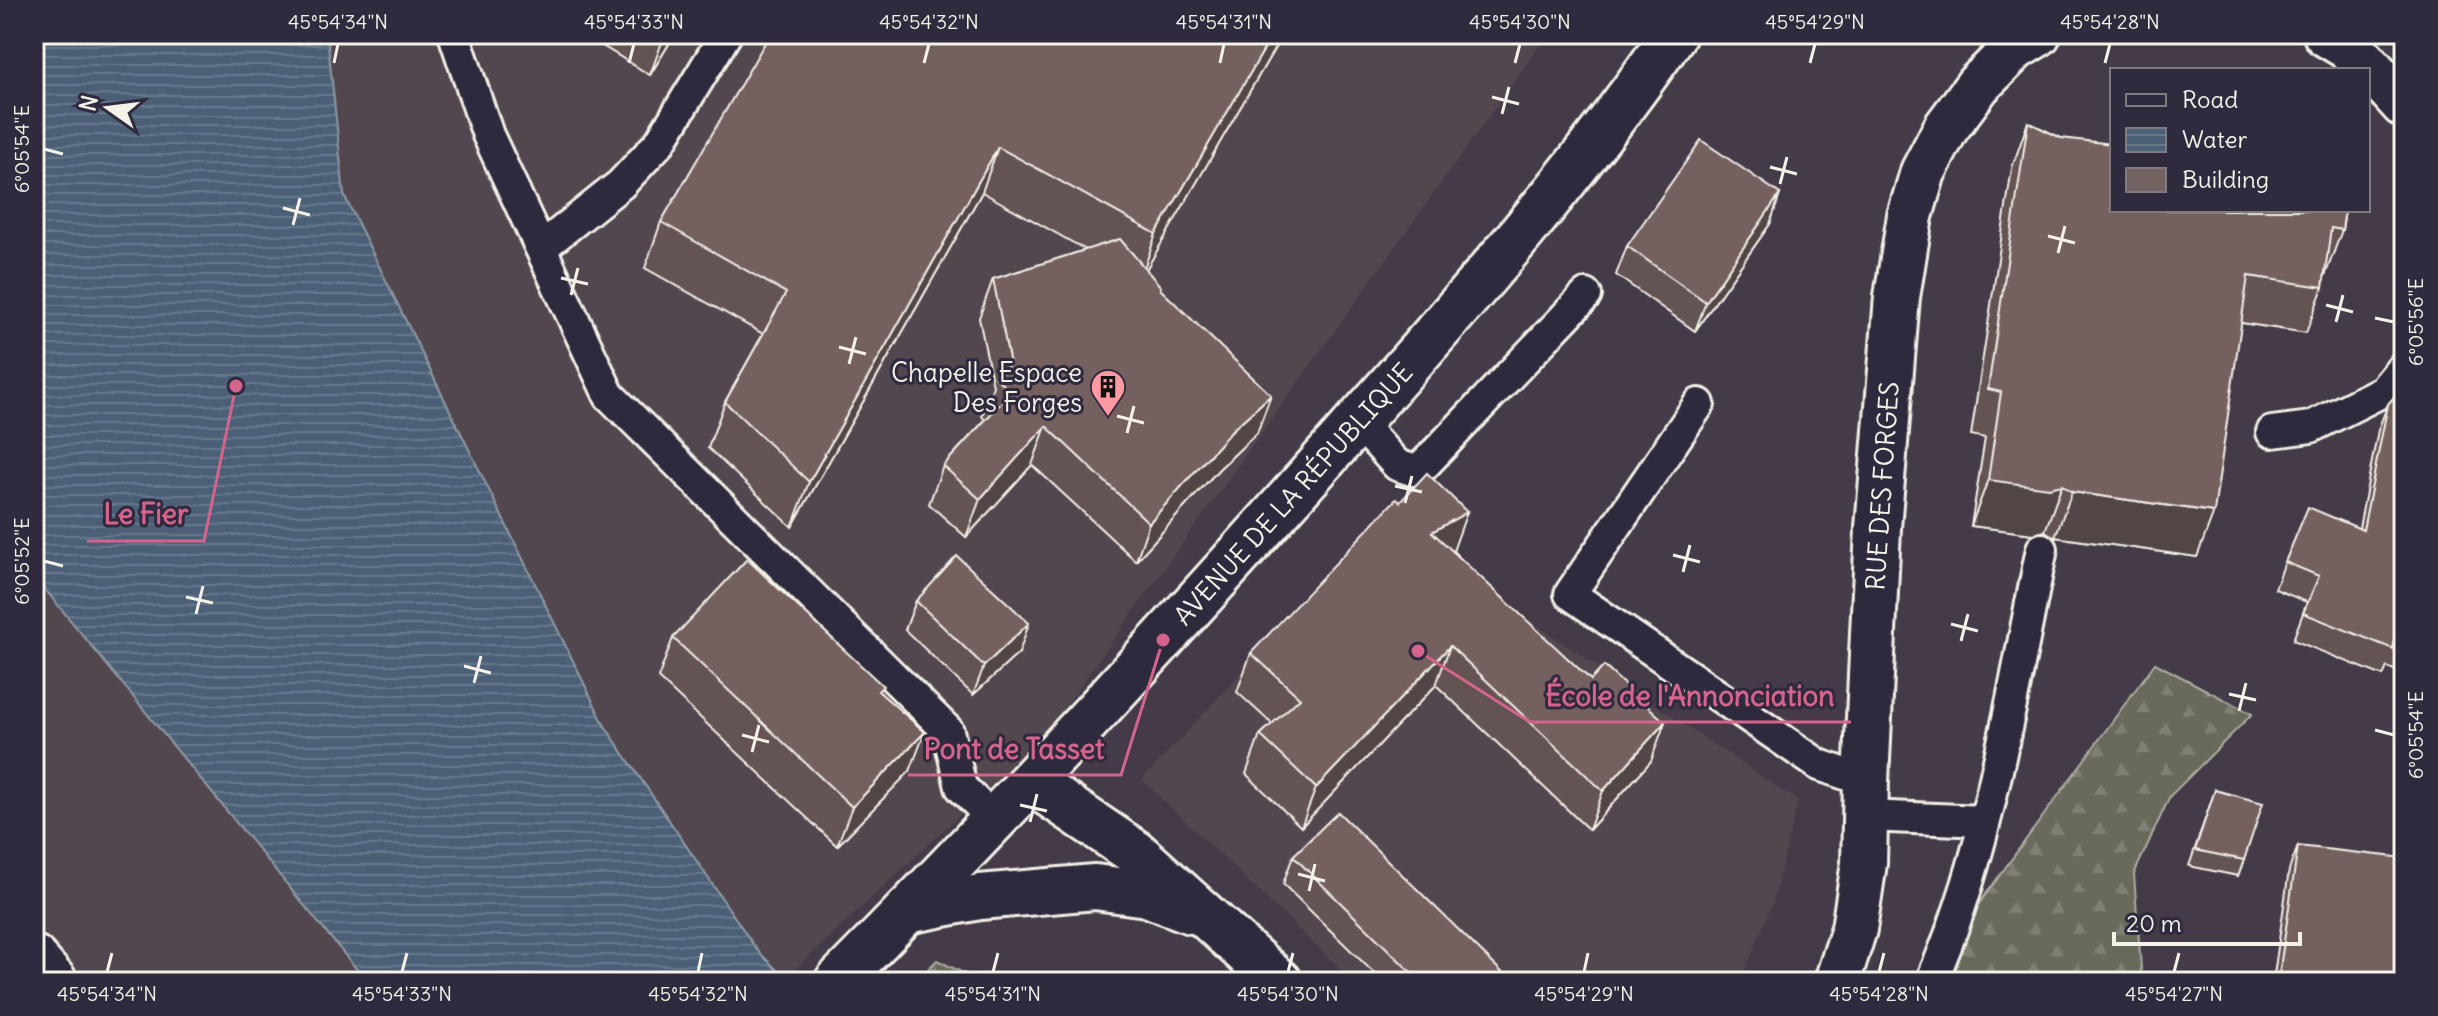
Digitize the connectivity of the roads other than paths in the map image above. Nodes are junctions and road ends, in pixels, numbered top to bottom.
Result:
1 (454, 34) edge
2 (726, 34) edge
3 (1674, 34) edge
4 (2038, 34) edge
5 (2326, 34) edge
6 (2404, 105) edge
7 (541, 248) junction
8 (1586, 295) dead end
9 (2404, 366) edge
10 (1699, 404) dead end
11 (1359, 423) junction
12 (2272, 432) dead end
13 (2042, 549) dead end
14 (1031, 782) junction
15 (1866, 798) junction
16 (994, 820) junction
17 (1984, 821) junction
18 (907, 911) junction
19 (1212, 920) junction
20 (34, 958) edge
21 (845, 974) edge
22 (55, 982) edge
23 (1279, 982) edge
24 (1837, 982) edge
25 (1931, 982) edge

1 - 7 lane
2 - 7 lane
3 - 11 street, AVENUE DE LA RÉPUBLIQUE
4 - 15 street, RUE DES FORGES
5 - 6 street
7 - 16 lane
8 - 11 lane
9 - 12 lane
10 - 15 lane
11 - 14 street, AVENUE DE LA RÉPUBLIQUE
13 - 17 lane
14 - 16 street, AVENUE DE LA RÉPUBLIQUE
14 - 19 street
15 - 17 lane
15 - 24 street, RUE DES FORGES
16 - 18 street, AVENUE DE LA RÉPUBLIQUE
17 - 25 lane
18 - 19 street
18 - 21 street, AVENUE DE LA RÉPUBLIQUE
19 - 23 street
20 - 22 street

